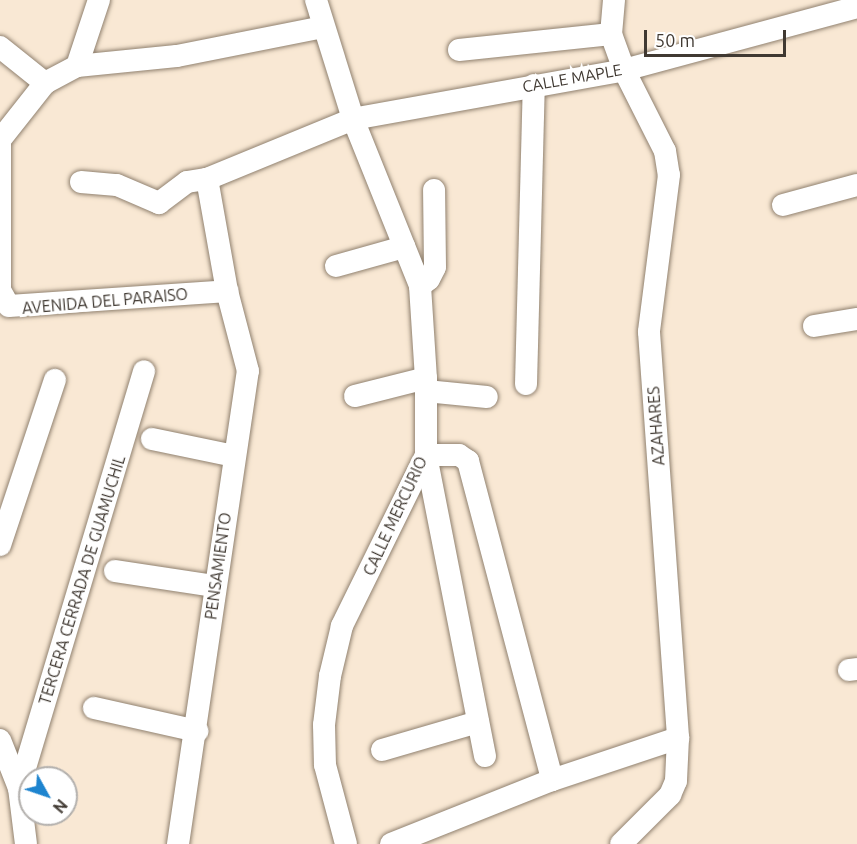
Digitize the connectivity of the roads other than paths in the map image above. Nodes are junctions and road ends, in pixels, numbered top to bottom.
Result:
1 (99, 0) edge
2 (316, 0) edge
3 (614, 0) edge
4 (857, 7) edge
5 (323, 27) junction
6 (611, 34) junction
7 (0, 47) edge
8 (459, 50) dead end
9 (77, 66) junction
10 (624, 70) junction
11 (45, 83) junction
12 (534, 85) junction
13 (353, 119) junction
14 (0, 140) edge
15 (207, 179) junction
16 (81, 182) dead end
17 (857, 185) edge
18 (434, 190) dead end
19 (783, 205) dead end
20 (404, 247) junction
21 (336, 266) dead end
22 (420, 286) junction
23 (227, 291) junction
24 (857, 319) edge
25 (814, 326) dead end
26 (144, 371) dead end
27 (55, 380) dead end
28 (426, 384) junction
29 (526, 384) dead end
30 (355, 396) dead end
31 (487, 397) dead end
32 (152, 439) dead end
33 (426, 455) junction
34 (234, 456) junction
35 (0, 545) edge
36 (115, 571) dead end
37 (214, 586) junction
38 (94, 708) dead end
39 (478, 722) junction
40 (197, 731) junction
41 (678, 738) junction
42 (0, 740) edge
43 (382, 750) dead end
44 (485, 756) dead end
45 (26, 766) edge
46 (552, 780) junction
47 (18, 785) edge
48 (24, 826) edge
49 (26, 844) edge
50 (178, 844) edge
51 (346, 844) edge
52 (392, 844) edge
53 (621, 844) edge

1 - 9 street
2 - 5 street, CALLE MERCURIO
3 - 6 street, AZAHARES
4 - 10 street, CALLE MAPLE
5 - 9 street
5 - 13 street, CALLE MERCURIO
6 - 8 street
6 - 10 street, AZAHARES
7 - 11 street
9 - 11 street
10 - 12 street, CALLE MAPLE
10 - 41 street, AZAHARES
11 - 14 street
12 - 13 street, CALLE MAPLE
12 - 29 street
13 - 15 street, CALLE MAPLE
13 - 20 street, CALLE MERCURIO
14 - 23 street, AVENIDA DEL PARAISO
15 - 16 street, CALLE MAPLE
15 - 23 street, PENSAMIENTO
17 - 19 street
18 - 22 street
20 - 21 street
20 - 22 street, CALLE MERCURIO
22 - 28 street, CALLE MERCURIO
23 - 34 street, PENSAMIENTO
24 - 25 street
26 - 45 street, TERCERA CERRADA DE GUAMUCHIL
27 - 35 street
28 - 30 street
28 - 31 street
28 - 33 street, CALLE MERCURIO
32 - 34 street
33 - 39 street
33 - 46 street
33 - 51 street, CALLE MERCURIO
34 - 37 street, PENSAMIENTO
36 - 37 street
37 - 40 street, PENSAMIENTO
38 - 40 street
39 - 43 street
39 - 44 street
40 - 50 street, PENSAMIENTO
41 - 46 street
41 - 53 street, AZAHARES
42 - 47 street
46 - 52 street
48 - 49 street

